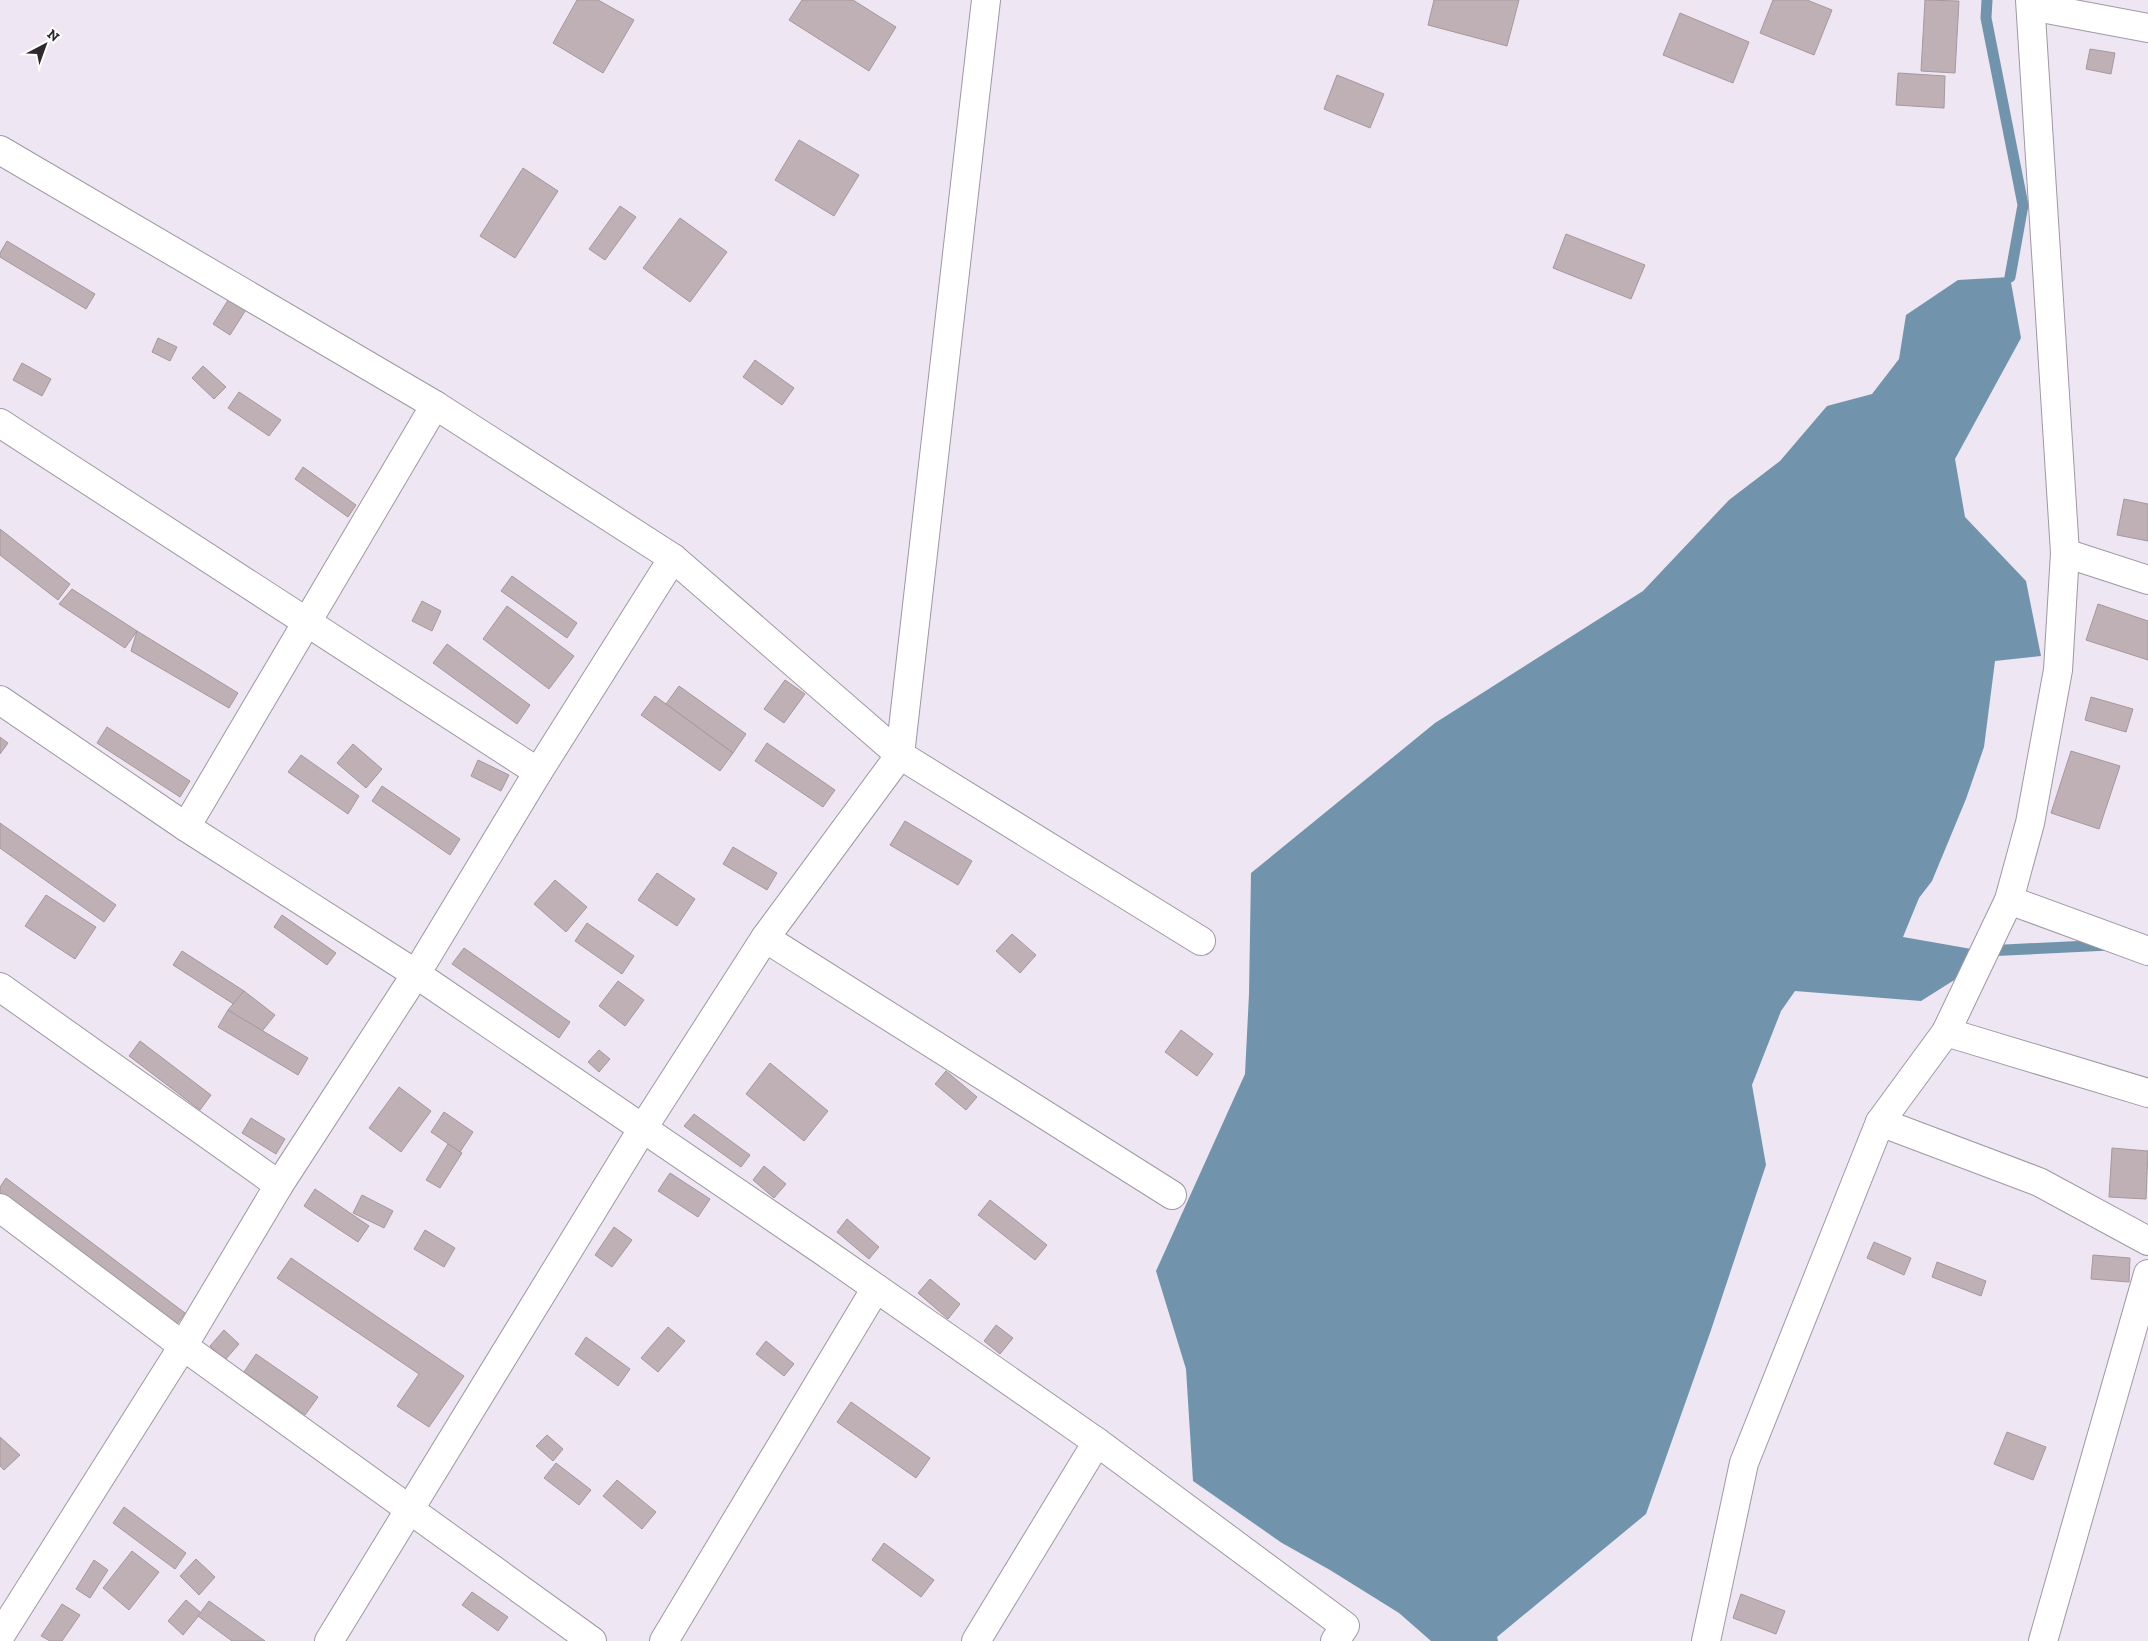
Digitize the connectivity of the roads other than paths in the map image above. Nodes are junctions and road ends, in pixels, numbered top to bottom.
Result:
1 (986, 0) edge
2 (2030, 3) edge
3 (2148, 28) edge
4 (0, 150) edge
5 (435, 405) junction
6 (0, 423) edge
7 (2065, 553) junction
8 (673, 558) junction
9 (2148, 580) edge
10 (308, 623) junction
11 (0, 700) edge
12 (900, 755) junction
13 (538, 772) junction
14 (186, 827) junction
15 (2009, 900) junction
16 (765, 938) junction
17 (1201, 941) dead end
18 (2148, 951) edge
19 (416, 974) junction
20 (0, 987) edge
21 (1946, 1032) junction
22 (2148, 1093) edge
23 (1880, 1122) junction
24 (643, 1128) junction
25 (279, 1184) junction
26 (1172, 1195) dead end
27 (0, 1208) edge
28 (2148, 1241) edge
29 (2148, 1274) edge
30 (876, 1288) junction
31 (182, 1346) junction
32 (1097, 1442) junction
33 (409, 1509) junction
34 (0, 1636) edge
35 (329, 1641) edge
36 (592, 1641) edge
37 (664, 1641) edge
38 (976, 1641) edge
39 (1335, 1641) edge
40 (1706, 1641) edge
41 (2043, 1641) edge

1 - 12 street
2 - 3 street
2 - 7 street
4 - 5 street
5 - 8 street
5 - 10 street
6 - 10 street
7 - 9 street
7 - 15 street
8 - 12 street
8 - 13 street
10 - 13 street
10 - 14 street
11 - 14 street
12 - 16 street
12 - 17 street
13 - 19 street
14 - 19 street
15 - 18 street
15 - 21 street
16 - 24 street
16 - 26 street
19 - 24 street
19 - 25 street
20 - 25 street
21 - 22 street
21 - 23 street
23 - 28 street
23 - 40 street
24 - 30 street
24 - 33 street
25 - 31 street
27 - 31 street
29 - 41 street
30 - 32 street
30 - 37 street
31 - 33 street
31 - 34 street
32 - 38 street
32 - 39 street
33 - 35 street
33 - 36 street

